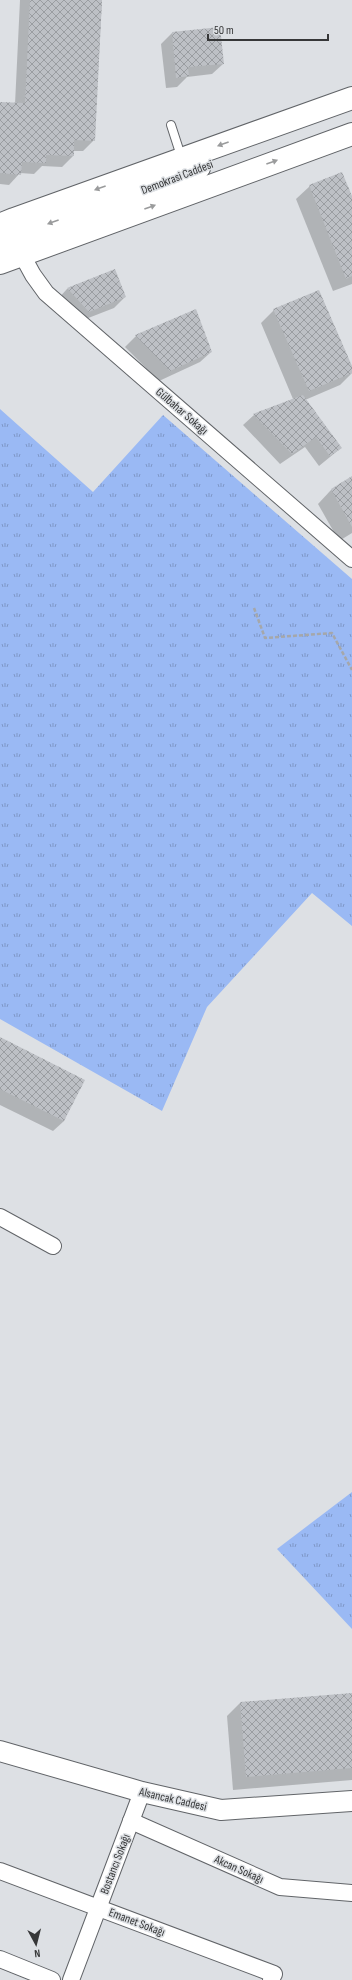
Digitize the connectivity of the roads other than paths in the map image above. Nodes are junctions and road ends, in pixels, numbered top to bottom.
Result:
1 (352, 98) edge
2 (352, 110) edge
3 (171, 125) dead end
4 (352, 134) edge
5 (185, 165) junction
6 (0, 229) edge
7 (0, 241) edge
8 (0, 246) edge
9 (22, 255) junction
10 (0, 263) edge
11 (352, 559) edge
12 (0, 1216) edge
13 (53, 1246) dead end
14 (0, 1751) edge
15 (142, 1792) junction
16 (352, 1801) edge
17 (131, 1822) junction
18 (0, 1871) edge
19 (352, 1893) edge
20 (98, 1908) junction
21 (0, 1959) edge
22 (272, 1977) edge
23 (52, 1980) edge
24 (71, 1980) edge

1 -> 5 main road
2 - 5 main road, Demokrasi Caddesi
3 - 5 lane
9 -> 4 main road, Demokrasi Caddesi
5 -> 6 main road
5 -> 7 main road, Demokrasi Caddesi
8 - 9 main road
9 - 10 main road, Demokrasi Caddesi
9 - 11 street, Gülbahar Sokağı
12 - 13 street
14 - 15 street, Alsancak Caddesi
15 - 16 street, Alsancak Caddesi
15 - 17 street, Bostancı Sokağı
17 - 19 street, Akcan Sokağı
17 - 20 street, Bostancı Sokağı
18 - 20 street, Emanet Sokağı
20 - 22 street, Emanet Sokağı
20 - 24 street, Bostancı Sokağı
21 - 23 street

